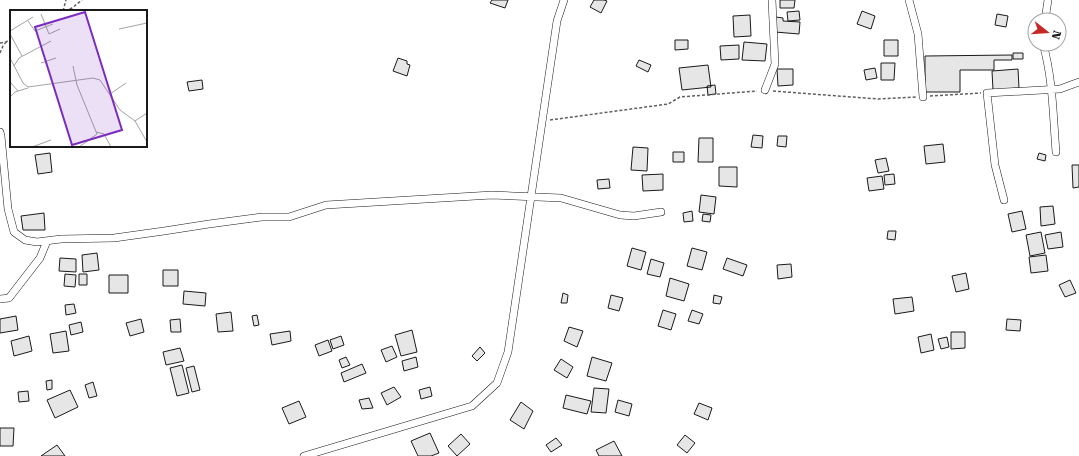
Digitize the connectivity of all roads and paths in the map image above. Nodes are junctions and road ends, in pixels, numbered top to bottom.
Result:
1 (66, 0) edge
2 (82, 0) edge
3 (564, 0) edge
4 (772, 0) edge
5 (909, 0) edge
6 (1048, 0) edge
7 (64, 10) edge
8 (67, 10) edge
9 (1046, 12) edge
10 (10, 40) edge
11 (6, 42) junction
12 (0, 43) edge
13 (1045, 52) edge
14 (0, 53) edge
15 (1079, 82) edge
16 (1052, 89) junction
17 (765, 90) junction
18 (987, 93) junction
19 (923, 97) junction
20 (542, 121) junction
21 (0, 132) edge
22 (1056, 152) dead end
23 (532, 197) junction
24 (1004, 200) dead end
25 (661, 212) dead end
26 (47, 241) junction
27 (0, 299) edge
28 (327, 453) edge
29 (304, 456) edge

1 - 7 path
2 - 8 path
3 - 20 street
4 - 17 street
5 - 19 street
6 - 9 street
10 - 11 path
11 - 12 path
11 - 14 path
13 - 16 street
15 - 16 street
16 - 18 street
16 - 22 street
17 - 19 path
17 - 20 path
18 - 19 path
18 - 24 street
20 - 23 street
21 - 26 street
23 - 25 street
23 - 26 street
23 - 28 street
26 - 27 street
28 - 29 street

